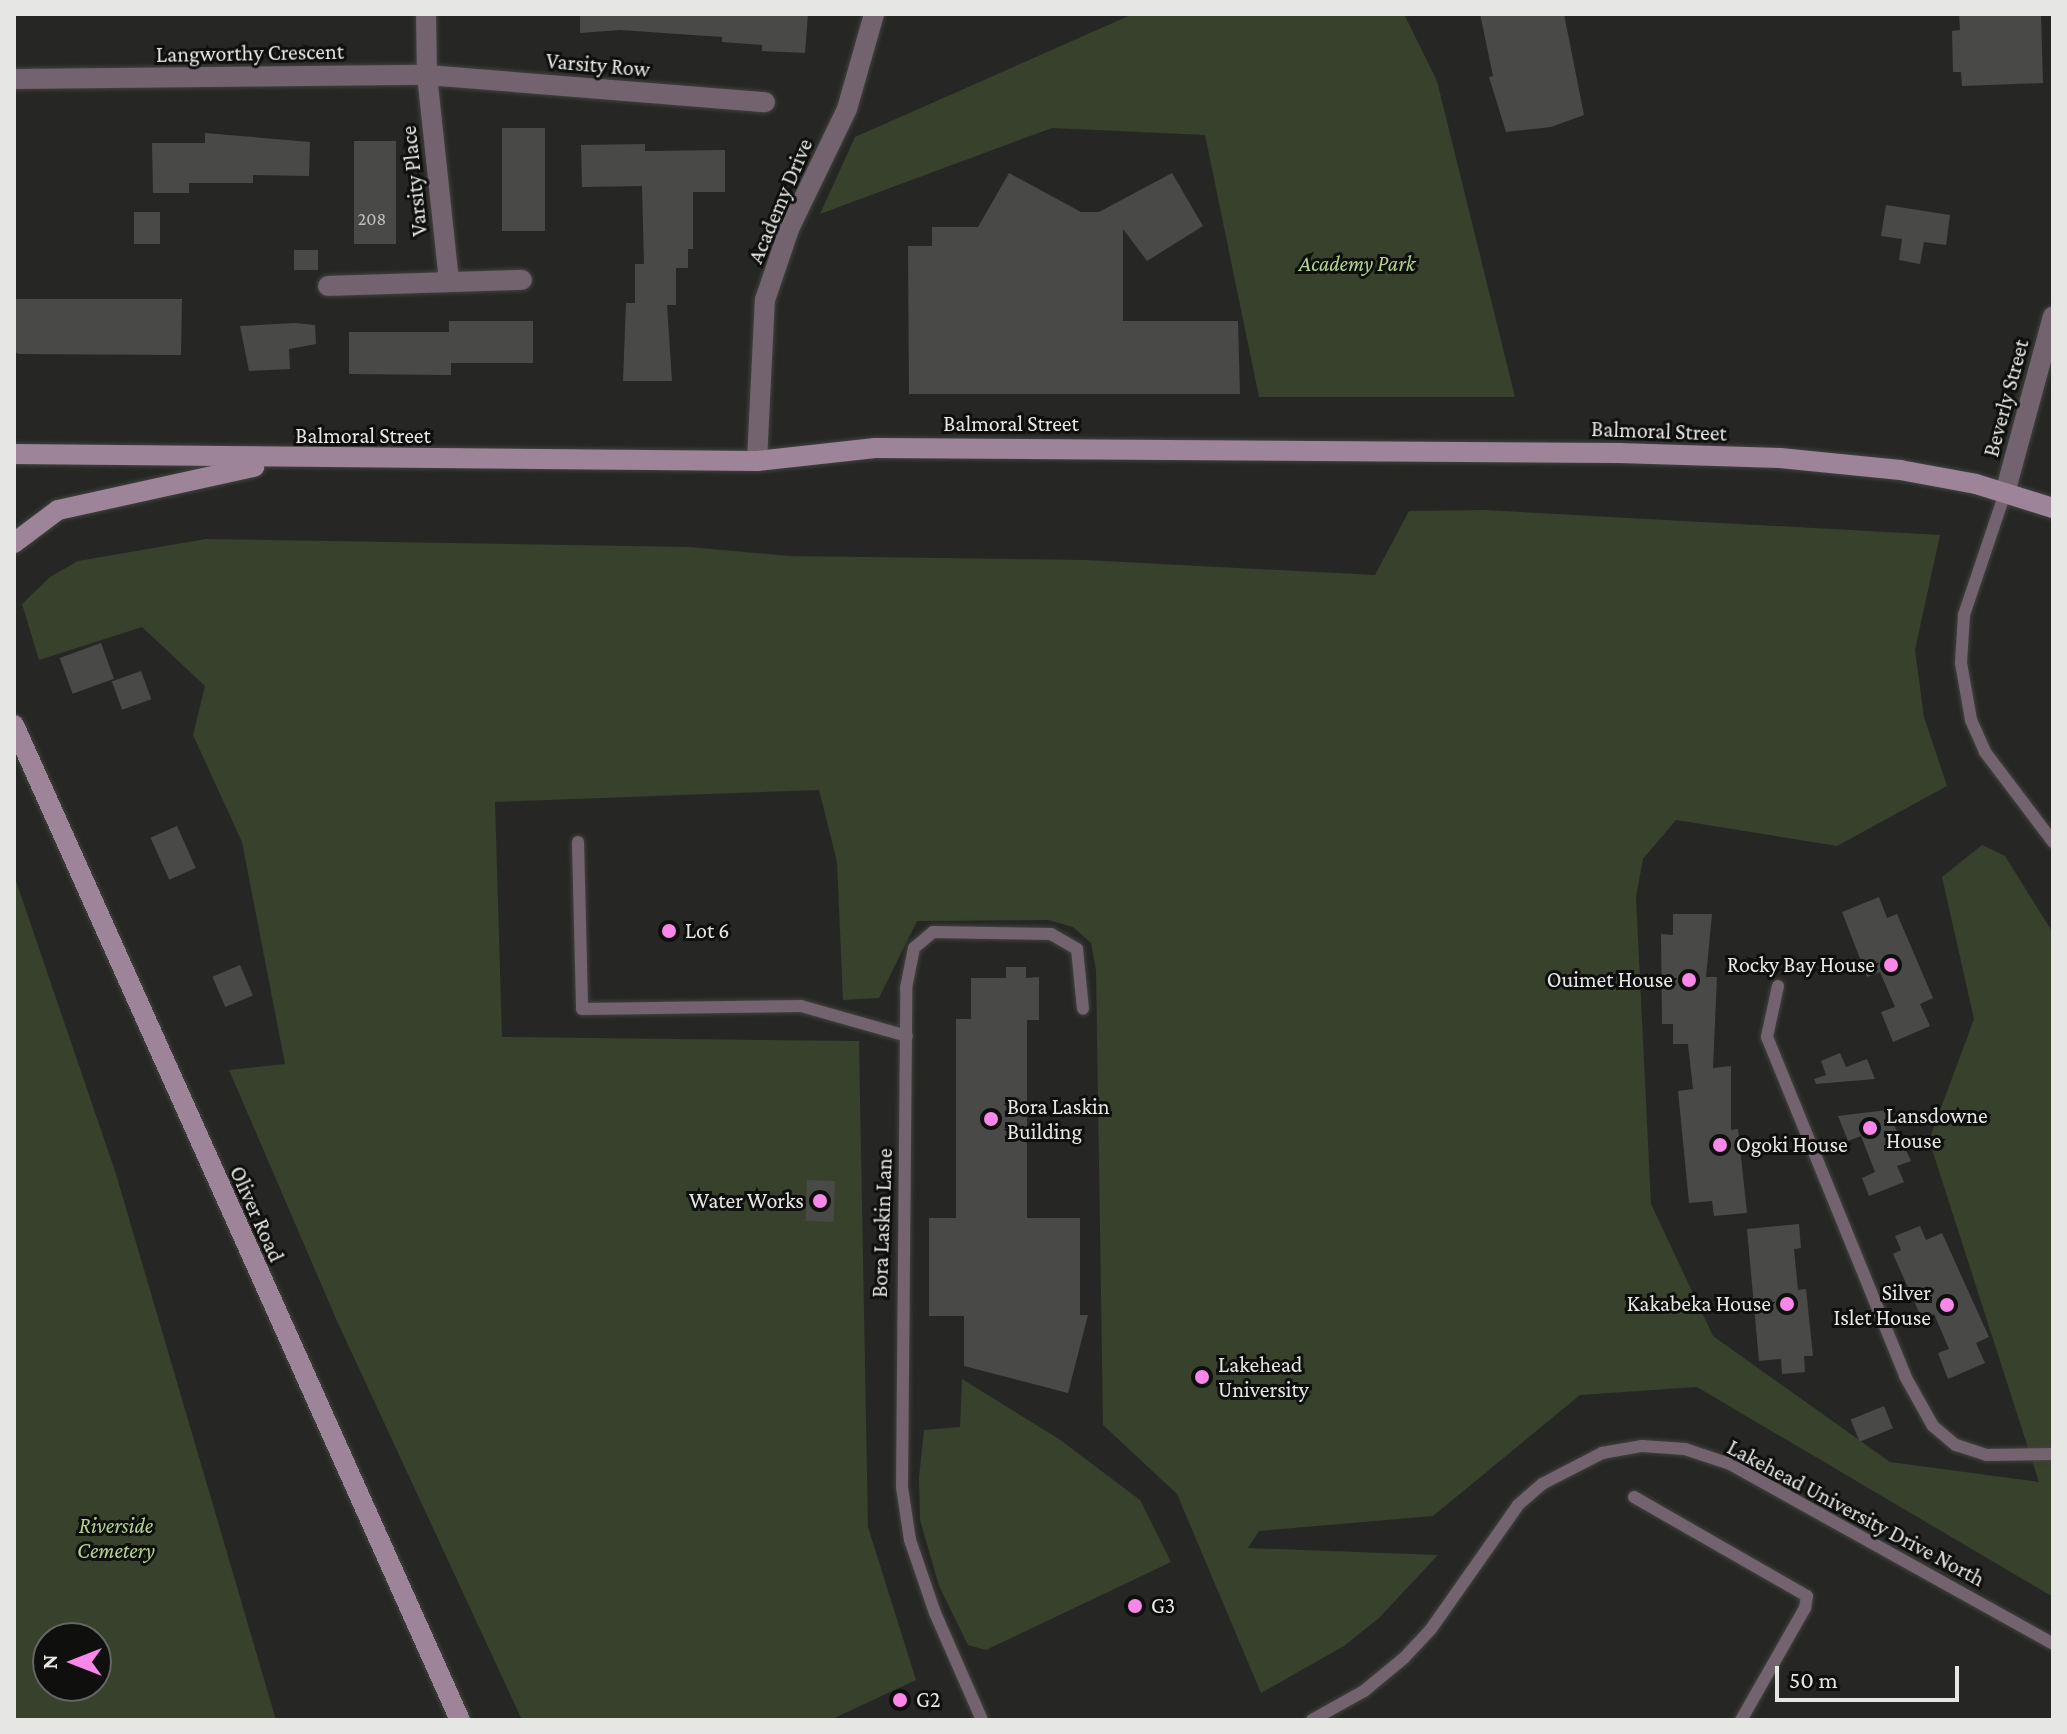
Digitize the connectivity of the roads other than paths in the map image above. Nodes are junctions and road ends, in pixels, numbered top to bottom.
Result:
1 (426, 14) edge
2 (874, 14) edge
3 (427, 75) junction
4 (14, 79) edge
5 (765, 102) dead end
6 (522, 280) dead end
7 (449, 282) junction
8 (328, 286) dead end
9 (2053, 316) edge
10 (14, 454) edge
11 (286, 460) junction
12 (757, 461) junction
13 (2005, 493) junction
14 (2053, 508) edge
15 (14, 543) edge
16 (14, 725) edge
17 (578, 842) dead end
18 (2053, 842) edge
19 (1778, 986) dead end
20 (1083, 1009) dead end
21 (907, 1036) junction
22 (2053, 1454) edge
23 (1634, 1497) dead end
24 (2053, 1644) edge
25 (460, 1720) edge
26 (982, 1720) edge
27 (1312, 1720) edge
28 (1741, 1720) edge

1 - 3 street
2 - 12 street, Academy Drive
3 - 4 street, Langworthy Crescent
3 - 5 street, Varsity Row
3 - 7 street, Varsity Place
6 - 7 street
7 - 8 street
9 - 13 street, Beverly Street
10 - 11 main road, Balmoral Street
11 - 12 main road, Balmoral Street
11 - 15 main road
12 - 13 main road, Balmoral Street
13 - 14 main road, Balmoral Street
13 - 18 lane
16 - 25 main road, Oliver Road
17 - 21 lane
19 - 22 lane
20 - 21 lane, Bora Laskin Lane
21 - 26 lane, Bora Laskin Lane
23 - 28 lane
24 - 27 lane, Lakehead University Drive North

